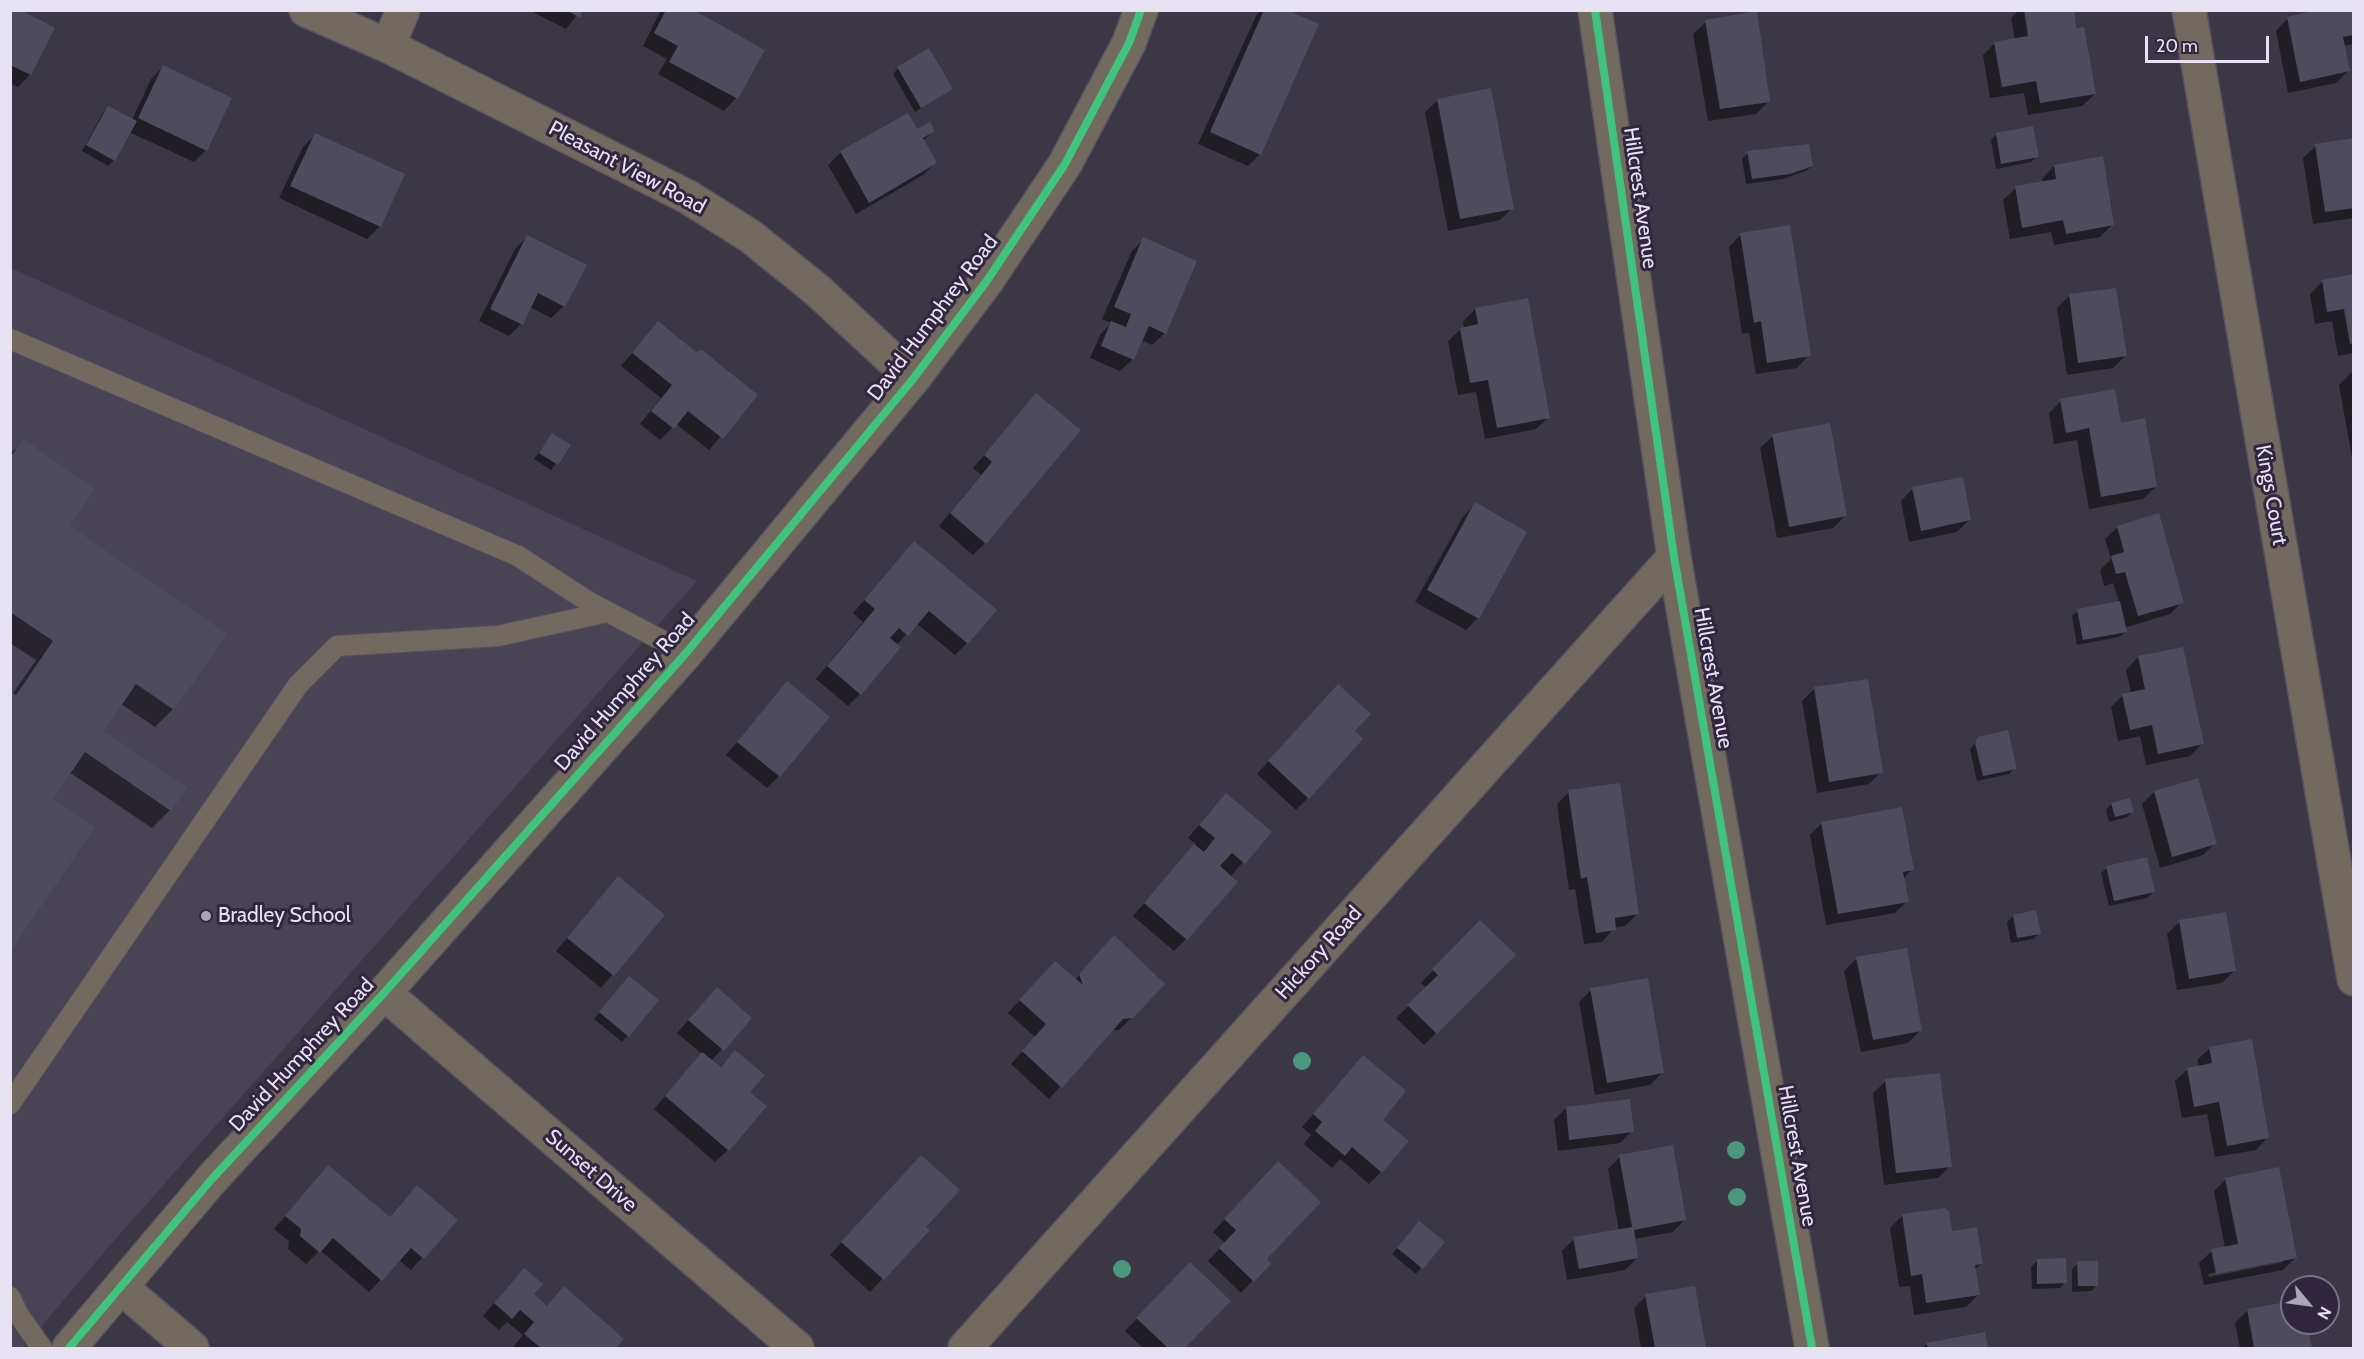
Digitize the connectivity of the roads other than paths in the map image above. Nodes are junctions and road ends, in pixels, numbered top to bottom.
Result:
1 (306, 10) edge
2 (403, 10) edge
3 (1141, 10) edge
4 (1595, 10) edge
5 (2188, 10) edge
6 (388, 46) junction
7 (10, 339) edge
8 (913, 379) junction
9 (1674, 557) junction
10 (607, 612) junction
11 (686, 652) junction
12 (2354, 979) edge
13 (384, 993) junction
14 (10, 1104) edge
15 (121, 1287) junction
16 (10, 1297) edge
17 (42, 1348) edge
18 (69, 1348) edge
19 (192, 1348) edge
20 (798, 1348) edge
21 (965, 1348) edge
22 (1812, 1348) edge

1 - 6 street, Pleasant View Road
2 - 6 street
3 - 8 street, David Humphrey Road
4 - 9 street, Hillcrest Avenue
5 - 12 street, Kings Court
6 - 8 street, Pleasant View Road
7 - 10 lane
8 - 11 street, David Humphrey Road
9 - 21 street, Hickory Road
9 - 22 street, Hillcrest Avenue
10 - 11 lane
10 - 14 lane
11 - 13 street, David Humphrey Road
13 - 15 street, David Humphrey Road
13 - 20 street, Sunset Drive
15 - 18 street, David Humphrey Road
15 - 19 street
16 - 17 lane

